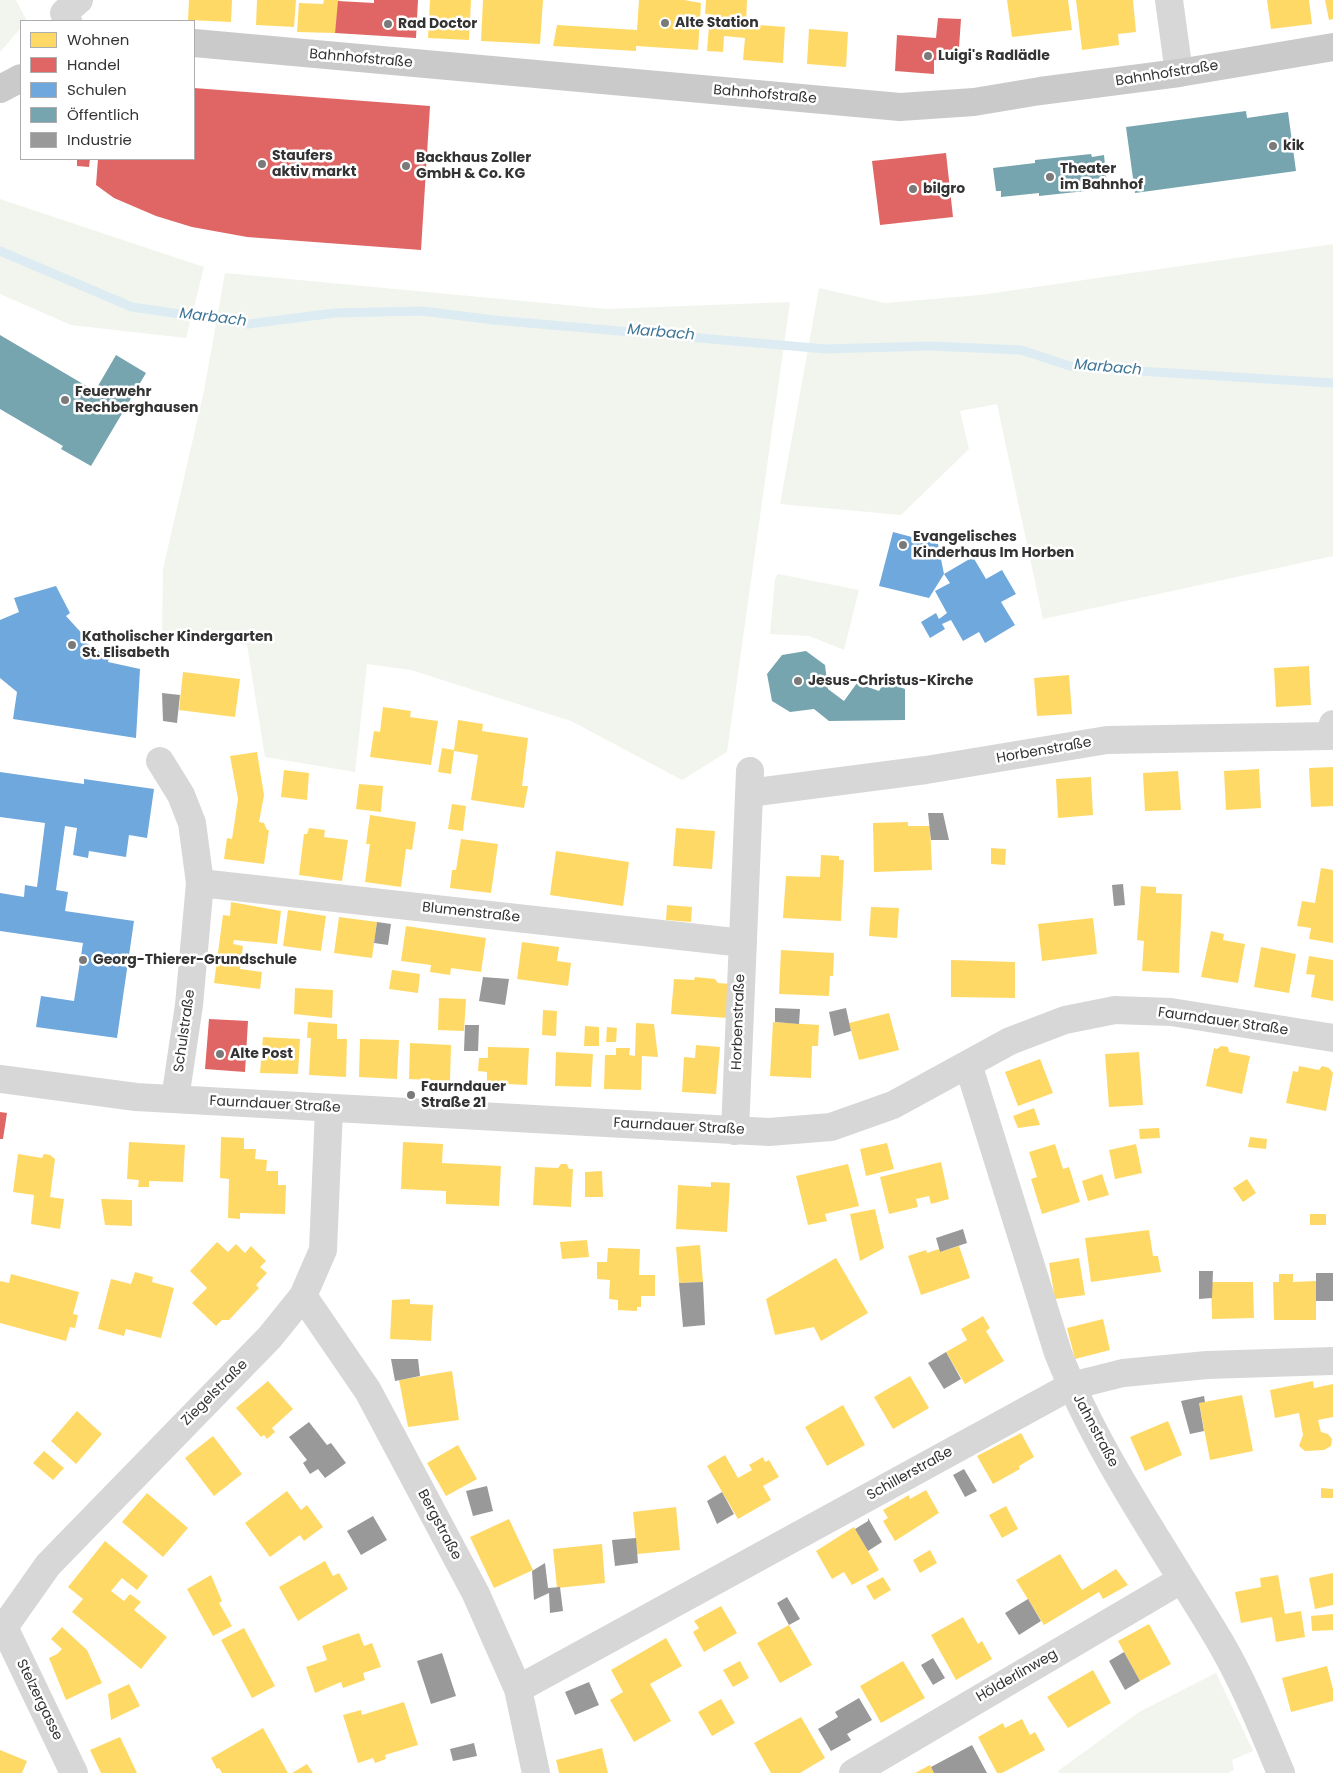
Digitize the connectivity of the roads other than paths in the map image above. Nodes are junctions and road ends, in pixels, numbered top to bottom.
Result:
1 (1169, 0) edge
2 (195, 43) edge
3 (1333, 48) edge
4 (1179, 73) junction
5 (1333, 724) edge
6 (160, 761) dead end
7 (200, 883) junction
8 (742, 943) junction
9 (1333, 1038) edge
10 (968, 1064) junction
11 (0, 1079) edge
12 (175, 1099) junction
13 (329, 1109) junction
14 (735, 1131) junction
15 (303, 1296) junction
16 (1333, 1361) edge
17 (1071, 1386) junction
18 (1181, 1580) junction
19 (2, 1630) edge
20 (518, 1689) junction
21 (74, 1773) edge
22 (536, 1773) edge
23 (853, 1773) edge
24 (1281, 1773) edge

1 - 4 street
2 - 4 main road, Bahnhofstraße
3 - 4 main road, Bahnhofstraße
5 - 8 street, Horbenstraße
6 - 7 street, Schulstraße
7 - 8 street, Blumenstraße
7 - 12 street, Schulstraße
8 - 14 street, Horbenstraße
9 - 10 street, Faurndauer Straße
10 - 14 street, Faurndauer Straße
10 - 17 street, Jahnstraße
11 - 12 street, Faurndauer Straße
12 - 13 street, Faurndauer Straße
13 - 14 street, Faurndauer Straße
13 - 15 street, Ziegelstraße
15 - 19 street, Ziegelstraße
15 - 20 street, Bergstraße
16 - 17 street, Schillerstraße
17 - 18 street, Jahnstraße
17 - 20 street, Schillerstraße
18 - 23 street, Hölderlinweg
18 - 24 street, Jahnstraße
19 - 21 street, Stelzergasse
20 - 22 street, Bergstraße

